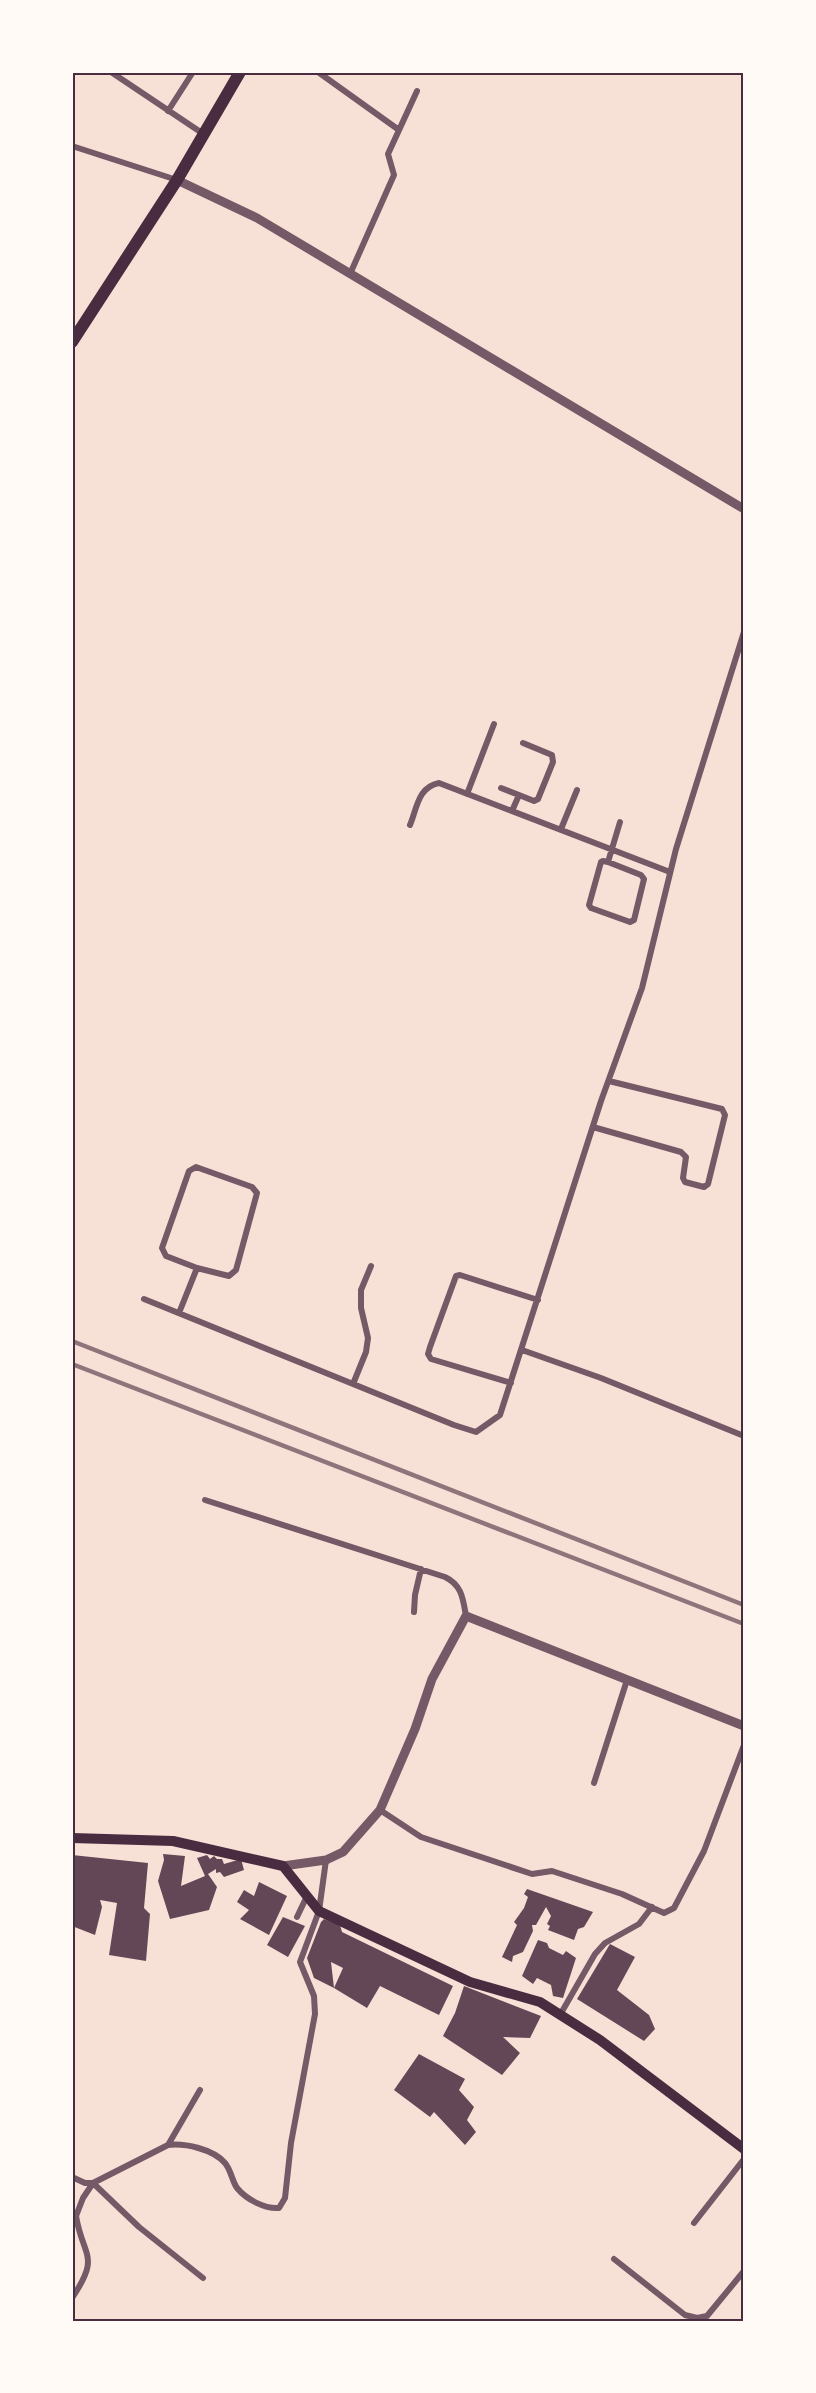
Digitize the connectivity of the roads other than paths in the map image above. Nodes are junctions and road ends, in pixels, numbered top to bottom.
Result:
1 (111, 72) edge
2 (193, 72) edge
3 (240, 72) edge
4 (318, 72) edge
5 (417, 91) dead end
6 (168, 111) junction
7 (399, 130) junction
8 (202, 133) junction
9 (72, 146) edge
10 (177, 180) junction
11 (350, 274) junction
12 (72, 342) edge
13 (744, 509) edge
14 (744, 632) edge
15 (494, 724) dead end
16 (523, 743) dead end
17 (501, 788) dead end
18 (577, 790) dead end
19 (467, 794) junction
20 (519, 795) junction
21 (512, 811) junction
22 (620, 822) dead end
23 (410, 825) dead end
24 (561, 830) junction
25 (612, 849) junction
26 (608, 862) junction
27 (670, 872) junction
28 (609, 1081) junction
29 (593, 1127) junction
30 (371, 1266) dead end
31 (197, 1268) junction
32 (144, 1299) dead end
33 (538, 1300) junction
34 (178, 1313) junction
35 (522, 1350) junction
36 (511, 1383) junction
37 (353, 1384) junction
38 (744, 1436) edge
39 (205, 1500) dead end
40 (421, 1569) junction
41 (414, 1612) dead end
42 (466, 1616) junction
43 (627, 1680) junction
44 (744, 1726) edge
45 (744, 1745) edge
46 (594, 1783) dead end
47 (380, 1810) junction
48 (72, 1838) edge
49 (326, 1860) junction
50 (283, 1866) junction
51 (307, 1896) junction
52 (652, 1907) junction
53 (319, 1911) junction
54 (297, 1917) dead end
55 (560, 2015) junction
56 (200, 2090) dead end
57 (168, 2145) junction
58 (744, 2149) edge
59 (744, 2159) edge
60 (72, 2178) edge
61 (93, 2183) junction
62 (694, 2223) dead end
63 (614, 2259) dead end
64 (744, 2271) edge
65 (203, 2278) dead end
66 (72, 2298) edge

1 - 6 street
2 - 6 street
3 - 8 highway
4 - 7 street
5 - 7 street
6 - 8 street
7 - 11 street
8 - 10 highway
9 - 10 street
10 - 11 street
10 - 12 highway
11 - 13 street
14 - 27 street
15 - 19 street
16 - 20 street
17 - 20 street
18 - 24 street
19 - 21 street
19 - 23 street
20 - 21 street
21 - 24 street
22 - 25 street
24 - 25 street
25 - 26 street
25 - 27 street
26 - 26 street
27 - 28 street
28 - 29 street
28 - 29 street
29 - 33 street
30 - 37 street
31 - 31 street
31 - 34 street
32 - 34 street
33 - 35 street
33 - 36 street
34 - 37 street
35 - 36 street
35 - 38 street
36 - 37 street
39 - 40 street
40 - 41 street
40 - 42 street
42 - 43 street
42 - 47 street
43 - 44 street
43 - 46 street
45 - 52 street
47 - 49 street
47 - 52 street
48 - 50 main road
49 - 50 street
49 - 53 street
50 - 51 main road
51 - 53 main road
51 - 54 street
52 - 55 street
53 - 55 main road
53 - 57 street
55 - 58 main road
56 - 57 street
57 - 61 street
59 - 62 street
60 - 61 street
61 - 65 street
61 - 66 street
63 - 64 street

